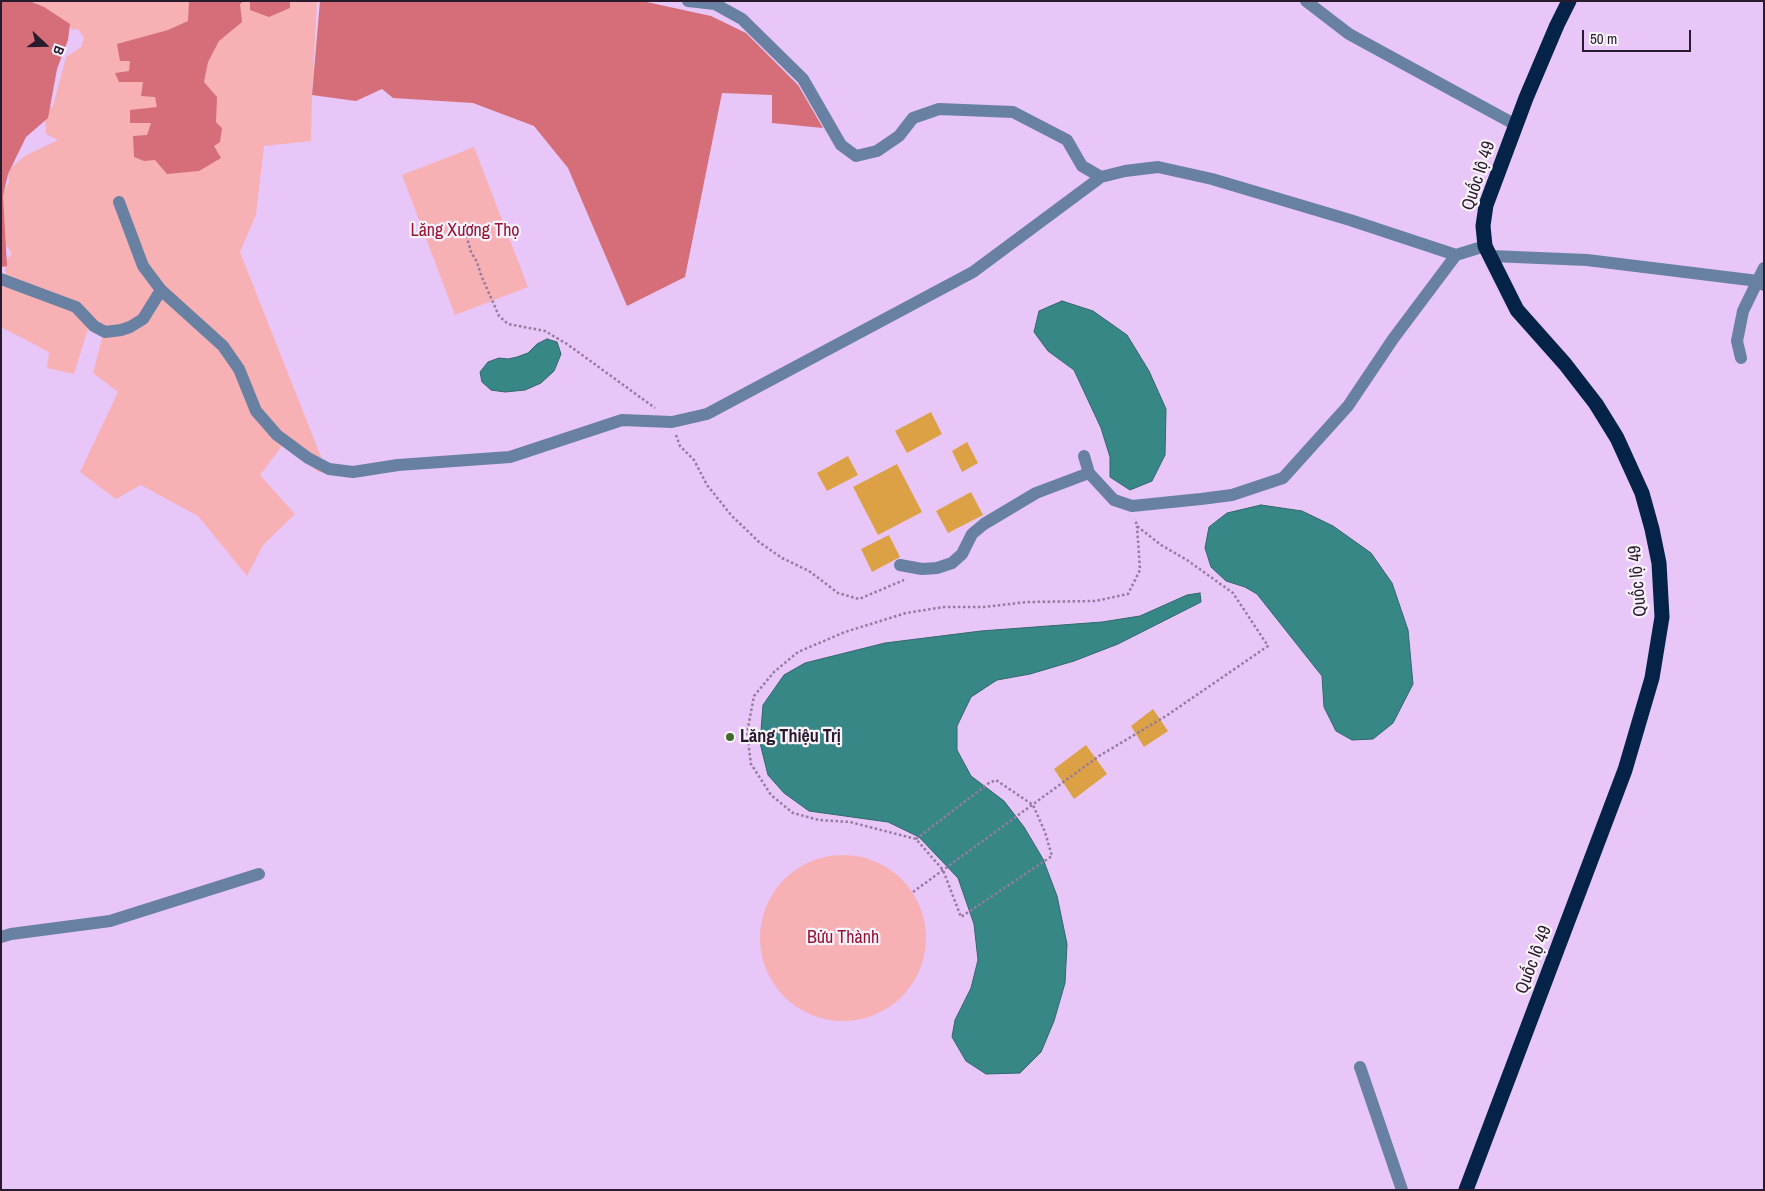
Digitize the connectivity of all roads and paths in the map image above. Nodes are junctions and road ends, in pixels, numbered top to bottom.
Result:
1 (688, 1) edge
2 (1306, 1) edge
3 (1569, 1) edge
4 (1516, 125) junction
5 (1101, 178) junction
6 (119, 202) dead end
7 (465, 231) dead end
8 (1488, 251) junction
9 (1456, 255) junction
10 (1764, 268) edge
11 (1, 279) edge
12 (1761, 283) edge
13 (161, 290) junction
14 (1741, 358) dead end
15 (672, 422) junction
16 (1084, 456) dead end
17 (1089, 473) junction
18 (1132, 506) junction
19 (1136, 526) junction
20 (900, 565) dead end
21 (922, 569) junction
22 (1033, 805) junction
23 (916, 839) junction
24 (943, 870) junction
25 (259, 874) dead end
26 (913, 892) dead end
27 (1, 937) edge
28 (1360, 1067) dead end
29 (1402, 1190) edge
30 (1466, 1190) edge

1 - 5 street
2 - 4 street
3 - 4 highway, Quốc lộ 49
4 - 8 highway, Quốc lộ 49
5 - 9 street
5 - 15 street
6 - 13 street
7 - 15 path
8 - 9 street
8 - 12 street
8 - 30 highway, Quốc lộ 49
9 - 18 street
10 - 12 street
11 - 13 street
12 - 14 street
13 - 15 street
15 - 21 path
16 - 17 street
17 - 18 street
17 - 21 street
18 - 19 path
19 - 22 path
19 - 23 path
20 - 21 street
22 - 23 path
22 - 24 path
22 - 24 path
23 - 24 path
24 - 26 path
25 - 27 street
28 - 29 street

